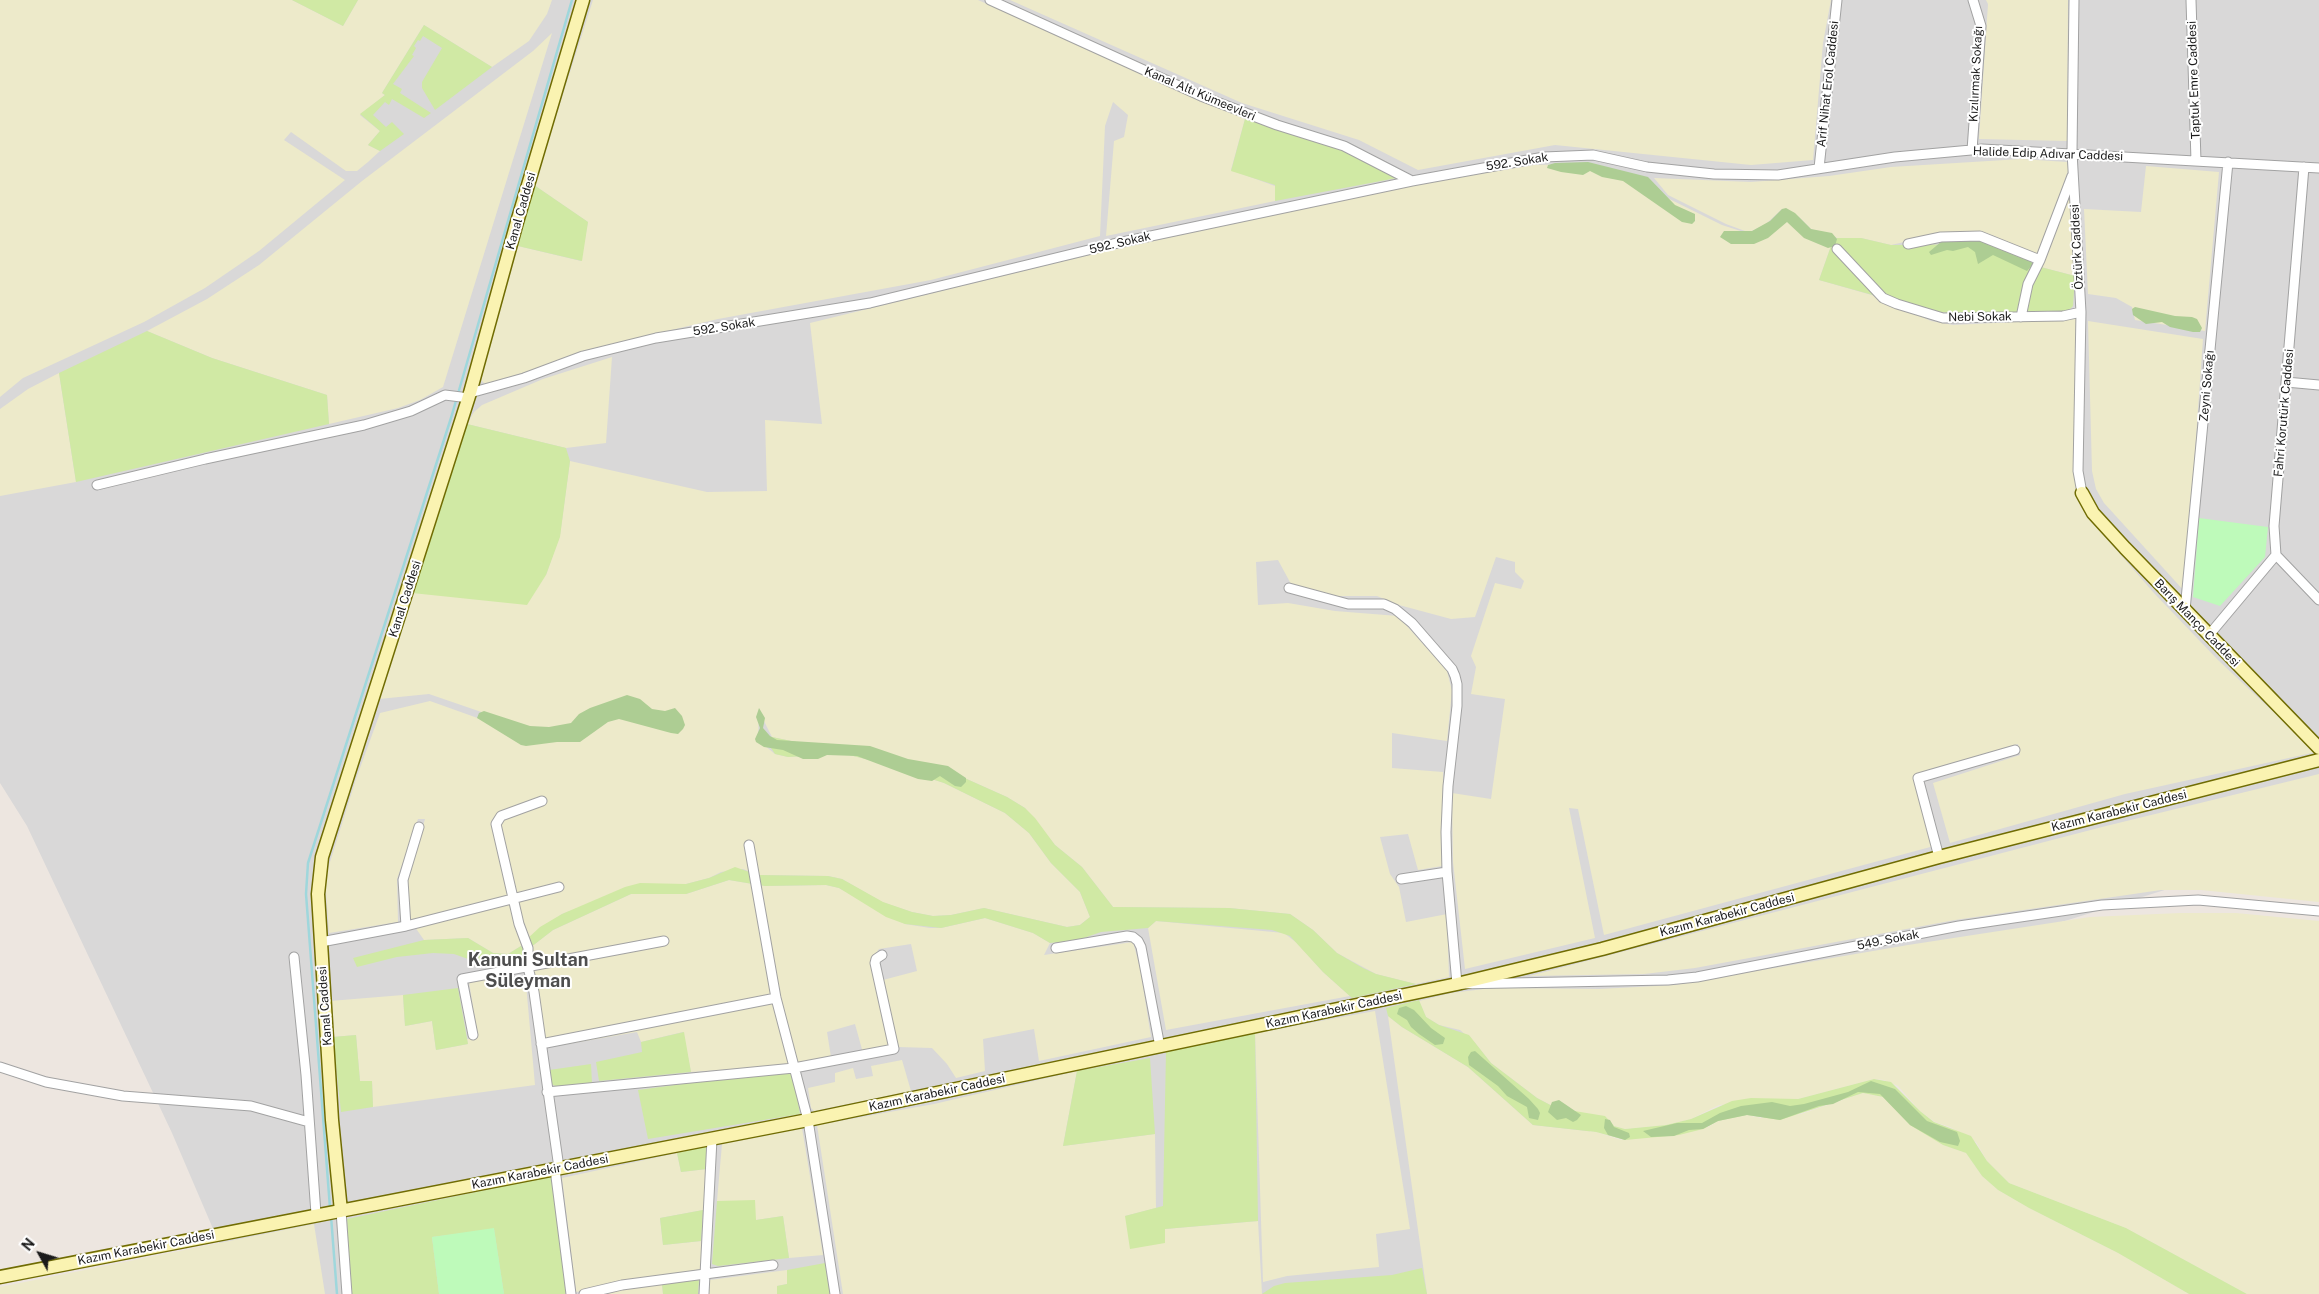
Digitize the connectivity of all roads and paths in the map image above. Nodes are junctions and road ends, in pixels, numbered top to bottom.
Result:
1 (583, 0) edge
2 (990, 0) edge
3 (1837, 0) edge
4 (1973, 0) edge
5 (2074, 0) edge
6 (2191, 0) edge
7 (1972, 150) junction
8 (2072, 152) junction
9 (2196, 161) junction
10 (2228, 162) junction
11 (2304, 167) junction
12 (1819, 168) junction
13 (2319, 168) edge
14 (2073, 173) junction
15 (1778, 174) joint
16 (1412, 180) junction
17 (1908, 244) dead end
18 (1837, 248) dead end
19 (2040, 260) junction
20 (2081, 312) junction
21 (2021, 316) junction
22 (2286, 382) junction
23 (2319, 385) edge
24 (467, 396) junction
25 (97, 486) dead end
26 (2082, 493) joint
27 (2276, 555) junction
28 (1289, 588) dead end
29 (2319, 600) edge
30 (2185, 610) junction
31 (2209, 635) junction
32 (2319, 748) edge
33 (2015, 750) dead end
34 (2319, 760) edge
35 (542, 802) dead end
36 (418, 827) dead end
37 (749, 845) dead end
38 (1939, 857) junction
39 (1447, 872) junction
40 (1401, 879) dead end
41 (559, 887) dead end
42 (512, 899) junction
43 (2319, 912) edge
44 (406, 926) junction
45 (664, 941) dead end
46 (321, 942) junction
47 (1056, 948) dead end
48 (882, 955) dead end
49 (294, 957) dead end
50 (528, 967) junction
51 (1457, 984) junction
52 (776, 998) junction
53 (473, 1035) dead end
54 (541, 1044) junction
55 (1160, 1047) junction
56 (0, 1067) edge
57 (794, 1068) junction
58 (547, 1092) junction
59 (808, 1120) junction
60 (309, 1122) junction
61 (712, 1139) junction
62 (557, 1169) junction
63 (339, 1211) junction
64 (318, 1214) junction
65 (773, 1265) dead end
66 (705, 1273) junction
67 (0, 1277) edge
68 (347, 1294) edge
69 (571, 1294) edge
70 (584, 1294) edge
71 (704, 1294) edge
72 (836, 1294) edge

1 - 24 street, Kanal Caddesi
2 - 16 street, Kanal Altı Kümeevleri
3 - 12 street, Arif Nihat Erol Caddesi
4 - 7 street, Kızılırmak Sokağı
5 - 8 street, Öztürk Caddesi
6 - 9 street, Taptuk Emre Caddesi
7 - 8 street, Halide Edip Adıvar Caddesi
7 - 12 street, Halide Edip Adıvar Caddesi
8 - 9 street, Halide Edip Adıvar Caddesi
8 - 14 street, Öztürk Caddesi
9 - 10 street, Halide Edip Adıvar Caddesi
10 - 11 street, Halide Edip Adıvar Caddesi
10 - 30 street, Zeyni Sokağı
11 - 13 street, Halide Edip Adıvar Caddesi
11 - 22 street, Fahri Korutürk Caddesi
12 - 15 street, Halide Edip Adıvar Caddesi
14 - 19 street
14 - 20 street, Öztürk Caddesi
15 - 16 street, 592. Sokak
16 - 24 street, 592. Sokak
17 - 19 street
18 - 21 street, Nebi Sokak
19 - 21 street
20 - 21 street, Nebi Sokak
20 - 26 street, Öztürk Caddesi
22 - 23 street
22 - 27 street, Fahri Korutürk Caddesi
24 - 25 street
24 - 46 street, Kanal Caddesi
26 - 30 street, Barış Manço Caddesi
27 - 29 street
27 - 31 street
28 - 39 street
30 - 31 street, Barış Manço Caddesi
31 - 32 street, Barış Manço Caddesi
33 - 38 street
34 - 38 street, Kazım Karabekir Caddesi
35 - 42 street
36 - 44 street
37 - 52 street
38 - 51 street, Kazım Karabekir Caddesi
39 - 40 street
39 - 51 street
41 - 42 street
42 - 44 street
42 - 50 street
43 - 51 street, 549. Sokak
44 - 46 street
45 - 50 street
46 - 63 street, Kanal Caddesi
47 - 55 street
48 - 57 street
49 - 60 street
50 - 53 street
50 - 54 street
51 - 55 street, Kazım Karabekir Caddesi
52 - 54 street
52 - 57 street
54 - 58 street
55 - 59 street, Kazım Karabekir Caddesi
56 - 60 street
57 - 58 street
57 - 59 street
58 - 62 street
59 - 61 street, Kazım Karabekir Caddesi
59 - 72 street
60 - 64 street
61 - 62 street, Kazım Karabekir Caddesi
61 - 66 street
62 - 63 street, Kazım Karabekir Caddesi
62 - 69 street
63 - 64 street, Kazım Karabekir Caddesi
63 - 68 street
64 - 67 street, Kazım Karabekir Caddesi
65 - 66 street
66 - 70 street
66 - 71 street

